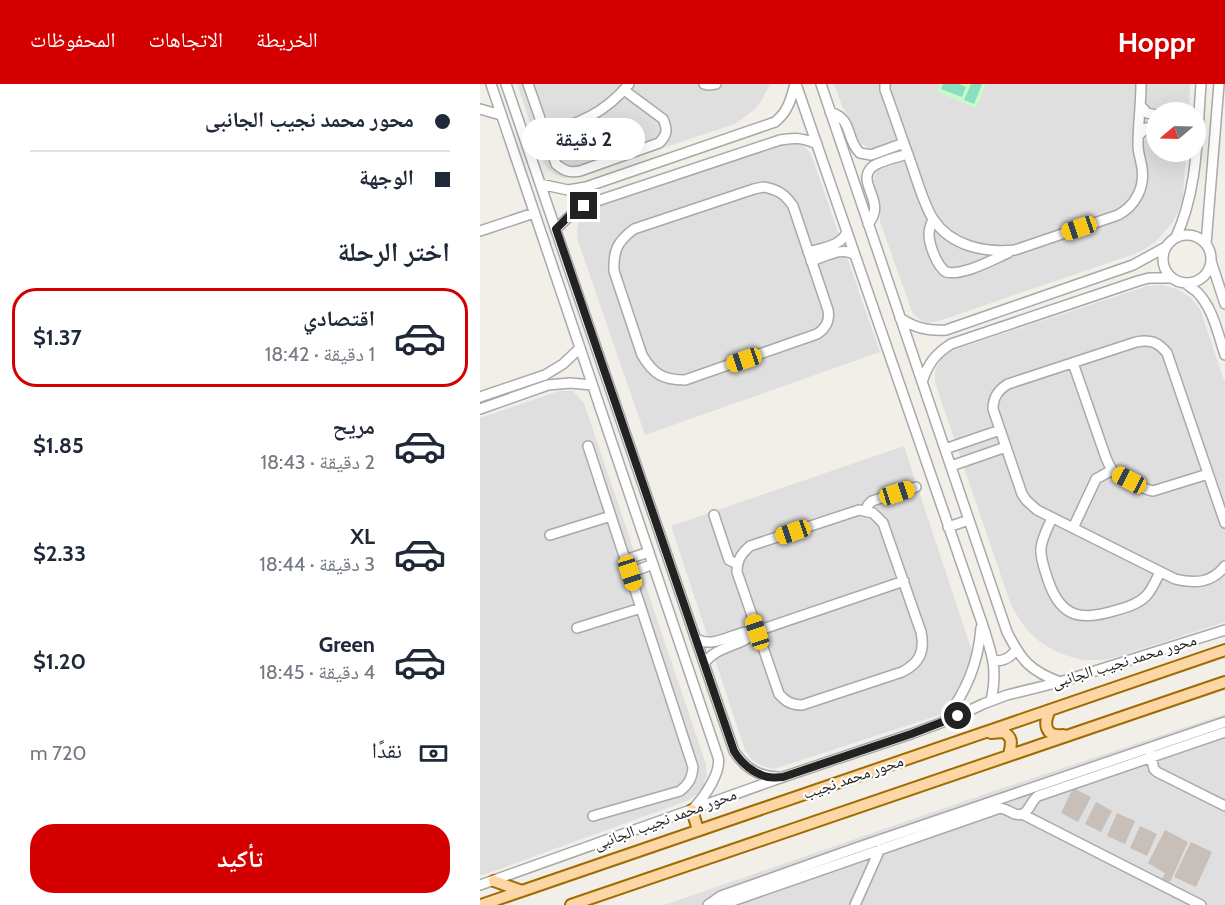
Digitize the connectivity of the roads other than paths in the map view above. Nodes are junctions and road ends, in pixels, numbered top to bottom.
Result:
1 (491, 84) edge
2 (506, 84) edge
3 (528, 84) edge
4 (704, 84) edge
5 (716, 84) edge
6 (795, 84) edge
7 (820, 84) edge
8 (885, 84) edge
9 (1141, 84) edge
10 (1201, 84) edge
11 (1219, 84) edge
12 (627, 87) edge
13 (1199, 102) edge
14 (1141, 105) junction
15 (480, 109) edge
16 (830, 112) junction
17 (1146, 112) edge
18 (501, 115) junction
19 (1146, 128) edge
20 (544, 131) junction
21 (1139, 135) junction
22 (526, 142) junction
23 (904, 143) junction
24 (817, 144) junction
25 (512, 147) junction
26 (908, 154) junction
27 (1194, 162) edge
28 (540, 184) junction
29 (534, 213) junction
30 (933, 219) junction
31 (868, 224) junction
32 (556, 229) junction
33 (480, 231) edge
34 (847, 231) junction
35 (1176, 237) junction
36 (1206, 244) junction
37 (1164, 248) junction
38 (1015, 250) junction
39 (855, 255) junction
40 (810, 257) junction
41 (1211, 260) junction
42 (1172, 278) junction
43 (1185, 283) junction
44 (1225, 304) edge
45 (900, 318) junction
46 (580, 348) junction
47 (1225, 354) edge
48 (1073, 363) junction
49 (922, 382) junction
50 (592, 385) junction
51 (480, 397) edge
52 (480, 409) edge
53 (1000, 430) junction
54 (588, 446) dead end
55 (1006, 447) junction
56 (945, 449) junction
57 (951, 466) junction
58 (1112, 470) junction
59 (1208, 474) junction
60 (916, 487) dead end
61 (1225, 490) edge
62 (1215, 494) junction
63 (648, 500) junction
64 (633, 505) junction
65 (866, 510) junction
66 (1223, 510) edge
67 (714, 515) dead end
68 (611, 516) junction
69 (1052, 518) junction
70 (969, 520) junction
71 (1225, 523) edge
72 (948, 526) junction
73 (1073, 528) junction
74 (549, 535) dead end
75 (649, 552) junction
76 (626, 560) junction
77 (653, 564) junction
78 (737, 564) junction
79 (1225, 566) edge
80 (1160, 572) junction
81 (630, 573) junction
82 (904, 581) junction
83 (641, 608) junction
84 (982, 623) junction
85 (578, 628) dead end
86 (1225, 630) edge
87 (757, 632) junction
88 (695, 638) junction
89 (1016, 650) junction
90 (1225, 651) edge
91 (994, 661) junction
92 (704, 664) junction
93 (1060, 682) junction
94 (1225, 682) edge
95 (991, 701) junction
96 (1050, 710) junction
97 (944, 721) junction
98 (1225, 722) edge
99 (1225, 732) edge
100 (981, 733) junction
101 (1072, 734) junction
102 (1150, 752) junction
103 (1009, 755) junction
104 (737, 756) junction
105 (720, 763) junction
106 (783, 777) junction
107 (1025, 791) junction
108 (1006, 797) junction
109 (1031, 802) junction
110 (1225, 806) edge
111 (692, 810) junction
112 (1008, 810) junction
113 (1022, 814) junction
114 (592, 816) dead end
115 (698, 830) junction
116 (880, 849) junction
117 (857, 852) junction
118 (494, 881) junction
119 (480, 885) edge
120 (522, 891) junction
121 (583, 903) edge
122 (481, 905) edge
123 (571, 905) edge
124 (708, 905) edge
125 (721, 905) edge
126 (855, 905) edge
127 (1201, 905) edge

1 - 18 street
2 - 22 street
3 - 20 street
4 - 5 street
6 - 24 street
6 - 28 street
7 - 16 street
8 - 23 street
9 - 14 street
10 - 13 street
11 - 36 street
12 - 20 street
12 - 20 street
14 - 17 street
14 - 21 street
15 - 18 street
16 - 23 street
16 - 31 street
18 - 25 street
19 - 21 street
21 - 38 street
22 - 25 street
22 - 28 street
23 - 26 street
24 - 32 street
24 - 34 street
25 - 29 street
26 - 30 street
26 - 31 street
27 - 35 street
28 - 32 street
29 - 33 street
29 - 46 street
30 - 38 street
30 - 38 street
31 - 45 street
32 - 63 street
34 - 39 street
34 - 40 street
35 - 36 street
35 - 37 street
36 - 41 street
37 - 42 street
37 - 45 street
39 - 40 street
39 - 72 street
40 - 40 street
41 - 43 street
41 - 44 street
42 - 43 street
42 - 49 street
43 - 47 street
45 - 49 street
46 - 50 street
46 - 51 street
48 - 53 street
48 - 58 street
48 - 59 street
49 - 56 street
50 - 52 street
50 - 64 street
53 - 55 street
53 - 56 street
54 - 68 street
55 - 57 street
55 - 69 street
56 - 57 street
57 - 70 street
58 - 59 street
58 - 73 street
59 - 62 street
60 - 65 street
61 - 62 street
62 - 66 street
63 - 64 street
63 - 88 street
64 - 75 street
65 - 78 street
65 - 82 street
66 - 71 street
67 - 78 street
68 - 74 street
68 - 76 street
69 - 73 street
69 - 80 street
70 - 72 street
70 - 89 street
72 - 84 street
73 - 80 street
75 - 76 street
75 - 77 street
76 - 81 street
77 - 81 street
77 - 105 street
78 - 87 street
79 - 80 street
81 - 83 street
82 - 87 street
82 - 87 street
83 - 85 street
83 - 114 street
84 - 91 street
84 - 97 street
86 - 93 street, محور محمد نجيب الجانبى
87 - 88 street
87 - 92 street
88 - 92 street
89 - 91 street
89 - 93 street
90 - 96 main road, محور محمد نجيب
91 - 95 street
92 - 104 street
93 - 95 street, محور محمد نجيب الجانبى
94 - 101 main road, محور محمد نجيب
95 - 97 street, محور محمد نجيب الجانبى
96 - 100 main road, محور محمد نجيب
96 - 101 main road
97 - 106 street, محور محمد نجيب الجانبى
98 - 102 street
99 - 102 street
100 - 103 main road
100 - 115 main road, محور محمد نجيب
101 - 103 main road, محور محمد نجيب
102 - 107 street
102 - 109 street
102 - 110 street
103 - 121 main road, محور محمد نجيب
104 - 105 street
104 - 106 street
105 - 111 street
106 - 111 street, محور محمد نجيب الجانبى
107 - 108 street
107 - 109 street
108 - 112 street
108 - 117 street
109 - 113 street
111 - 115 main road
111 - 118 street, محور محمد نجيب الجانبى
112 - 113 street
112 - 116 street
113 - 127 street
115 - 120 main road, محور محمد نجيب
116 - 117 street
116 - 126 street
117 - 124 street
117 - 125 street
118 - 119 street, محور محمد نجيب الجانبى
118 - 120 main road
120 - 122 main road, محور محمد نجيب
121 - 123 main road, محور محمد نجيب

